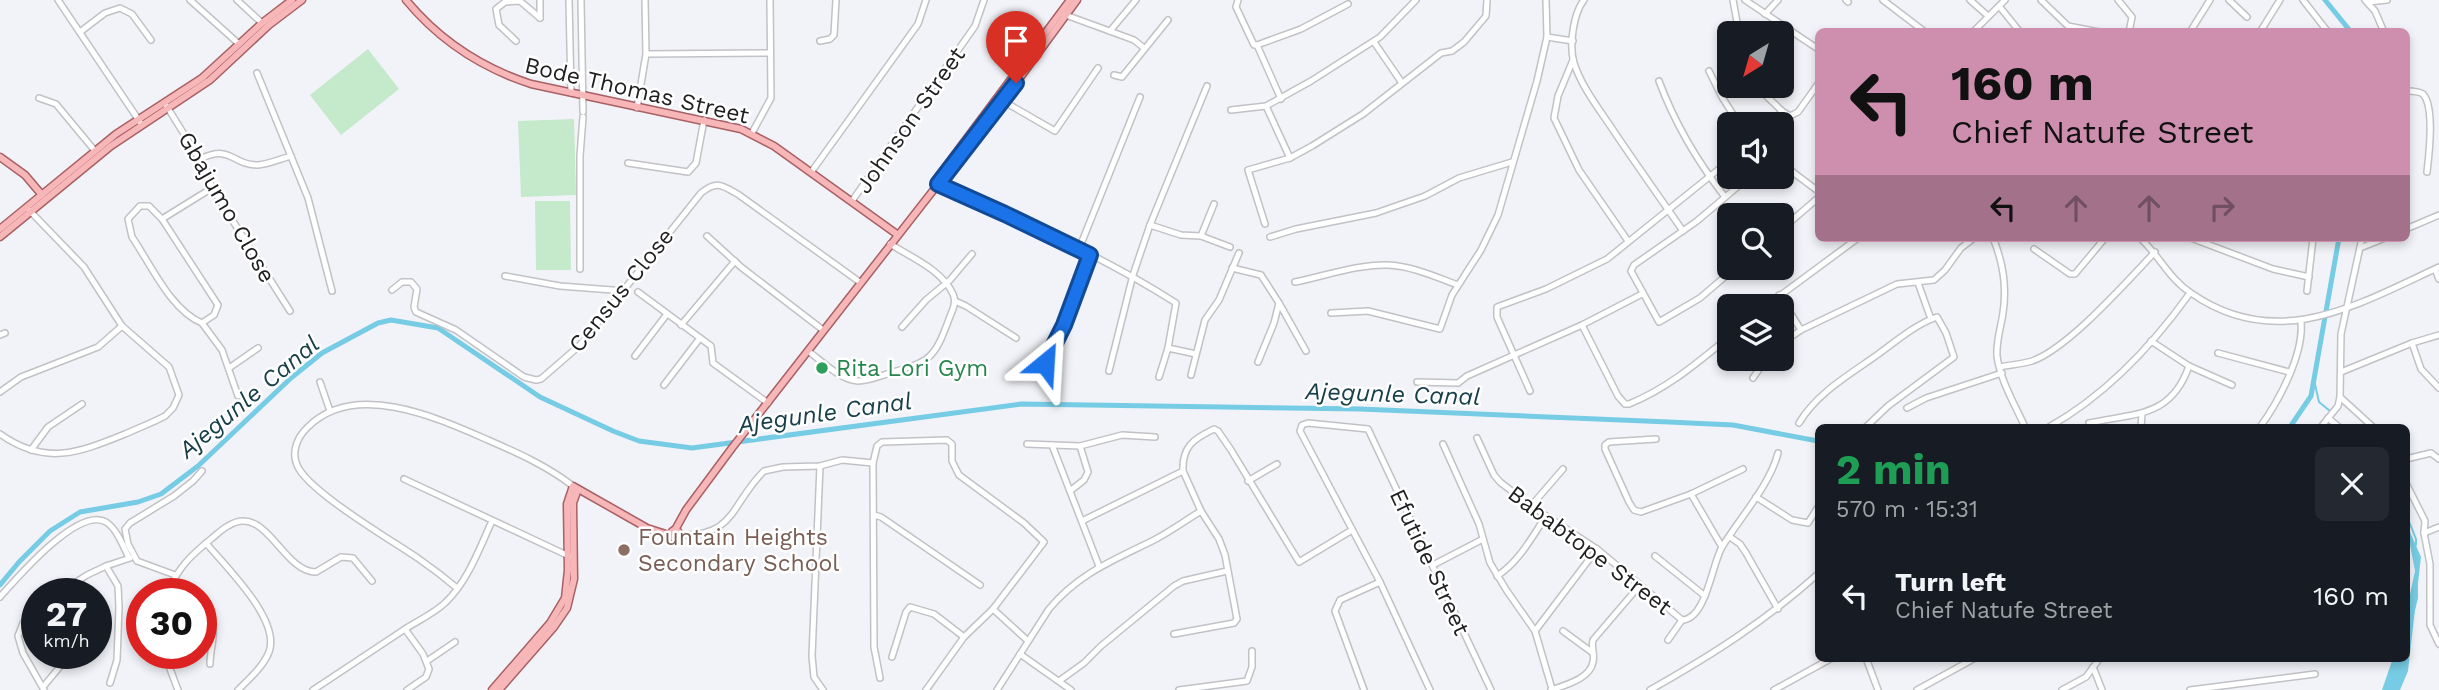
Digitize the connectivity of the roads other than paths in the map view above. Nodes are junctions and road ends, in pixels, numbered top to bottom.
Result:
1 (58, 0) edge
2 (190, 0) edge
3 (237, 0) edge
4 (292, 0) edge
5 (302, 0) edge
6 (406, 0) edge
7 (518, 0) edge
8 (540, 0) edge
9 (569, 0) edge
10 (581, 0) edge
11 (645, 0) edge
12 (770, 0) edge
13 (836, 0) edge
14 (926, 0) edge
15 (984, 0) edge
16 (1070, 0) edge
17 (1077, 0) edge
18 (1136, 0) edge
19 (1238, 0) edge
20 (1416, 0) edge
21 (1487, 0) edge
22 (1546, 0) edge
23 (1584, 0) edge
24 (1733, 0) edge
25 (1745, 0) edge
26 (1778, 0) edge
27 (1883, 0) edge
28 (1970, 0) edge
29 (2005, 0) edge
30 (2041, 0) edge
31 (2118, 0) edge
32 (2210, 0) edge
33 (2229, 0) edge
34 (2280, 0) edge
35 (2303, 0) edge
36 (2387, 0) edge
37 (2367, 1) edge
38 (1348, 4) dead end
39 (1999, 6) junction
40 (284, 10) junction
41 (1765, 13) junction
42 (1063, 14) junction
43 (1988, 16) junction
44 (2247, 17) dead end
45 (1168, 20) dead end
46 (1737, 21) edge
47 (262, 23) junction
48 (1920, 28) edge
49 (1977, 28) edge
50 (2017, 28) edge
51 (2078, 28) edge
52 (2130, 28) edge
53 (2192, 28) edge
54 (2262, 28) edge
55 (2325, 28) edge
56 (2382, 28) edge
57 (1110, 31) junction
58 (79, 32) junction
59 (1547, 37) junction
60 (151, 40) dead end
61 (1573, 40) junction
62 (516, 41) dead end
63 (820, 41) dead end
64 (1374, 42) junction
65 (239, 44) junction
66 (1257, 45) junction
67 (1815, 47) edge
68 (1144, 48) junction
69 (770, 53) junction
70 (646, 54) junction
71 (1573, 60) junction
72 (1098, 68) dead end
73 (1709, 71) dead end
74 (257, 73) dead end
75 (1114, 75) dead end
76 (1659, 81) dead end
77 (1402, 83) junction
78 (1207, 86) dead end
79 (1815, 88) edge
80 (2410, 91) edge
81 (571, 93) junction
82 (583, 96) junction
83 (1140, 97) dead end
84 (39, 98) dead end
85 (1768, 98) edge
86 (1281, 99) junction
87 (1003, 101) junction
88 (166, 105) junction
89 (1266, 106) junction
90 (637, 108) junction
91 (1231, 110) dead end
92 (1782, 111) joint
93 (1731, 112) edge
94 (704, 120) junction
95 (140, 121) junction
96 (752, 134) junction
97 (95, 151) junction
98 (2429, 153) junction
99 (2439, 154) edge
100 (291, 156) junction
101 (0, 157) edge
102 (1290, 158) junction
103 (200, 159) junction
104 (1512, 162) junction
105 (628, 163) dead end
106 (1717, 170) edge
107 (811, 171) junction
108 (2427, 172) dead end
109 (1794, 173) edge
110 (1708, 176) junction
111 (938, 184) junction
112 (212, 188) junction
113 (1735, 189) edge
114 (1815, 189) edge
115 (42, 195) junction
116 (1725, 197) junction
117 (852, 201) junction
118 (1815, 201) edge
119 (1214, 204) dead end
120 (1668, 208) junction
121 (29, 209) junction
122 (2439, 215) edge
123 (162, 219) junction
124 (1794, 219) edge
125 (1265, 224) dead end
126 (1150, 225) junction
127 (2410, 227) edge
128 (1683, 231) junction
129 (1, 232) edge
130 (707, 236) dead end
131 (1201, 236) junction
132 (1270, 237) dead end
133 (895, 238) junction
134 (1628, 241) junction
135 (1852, 242) edge
136 (1969, 242) edge
137 (1994, 242) edge
138 (2102, 242) edge
139 (2144, 242) edge
140 (2202, 242) edge
141 (2313, 242) edge
142 (2361, 242) edge
143 (2375, 242) edge
144 (1230, 247) dead end
145 (2360, 248) junction
146 (1079, 249) junction
147 (2034, 249) dead end
148 (2154, 251) junction
149 (1238, 253) dead end
150 (972, 254) dead end
151 (1090, 255) junction
152 (735, 261) junction
153 (1232, 268) junction
154 (2437, 268) edge
155 (580, 269) dead end
156 (1133, 275) junction
157 (505, 276) dead end
158 (2308, 278) junction
159 (2439, 279) edge
160 (1721, 280) edge
161 (1295, 282) dead end
162 (946, 283) junction
163 (1918, 283) junction
164 (861, 284) junction
165 (1458, 285) junction
166 (392, 290) dead end
167 (332, 291) dead end
168 (625, 291) junction
169 (2307, 291) dead end
170 (638, 292) dead end
171 (2190, 293) junction
172 (1642, 294) junction
173 (1780, 294) edge
174 (955, 301) junction
175 (1279, 303) junction
176 (2344, 308) junction
177 (290, 312) dead end
178 (1331, 313) dead end
179 (667, 314) junction
180 (1794, 319) edge
181 (1931, 319) junction
182 (2303, 321) junction
183 (202, 323) junction
184 (681, 325) junction
185 (1582, 325) junction
186 (122, 326) junction
187 (902, 327) dead end
188 (823, 330) junction
189 (1801, 330) junction
190 (1794, 335) edge
191 (2439, 335) edge
192 (700, 338) junction
193 (1016, 338) dead end
194 (2151, 341) junction
195 (2412, 343) junction
196 (1717, 347) edge
197 (258, 348) dead end
198 (1168, 348) junction
199 (808, 351) junction
200 (1306, 351) dead end
201 (2218, 353) dead end
202 (1196, 354) junction
203 (1513, 354) junction
204 (635, 356) dead end
205 (1258, 362) dead end
206 (1045, 363) dead end
207 (2189, 366) junction
208 (229, 368) junction
209 (2001, 370) junction
210 (1109, 371) dead end
211 (1758, 371) edge
212 (2289, 372) junction
213 (2341, 372) junction
214 (1191, 375) dead end
215 (1159, 377) dead end
216 (1753, 378) dead end
217 (320, 382) dead end
218 (1417, 382) dead end
219 (2232, 384) dead end
220 (664, 385) dead end
221 (2439, 388) edge
222 (1530, 391) dead end
223 (0, 392) edge
224 (238, 396) dead end
225 (2340, 397) junction
226 (768, 403) junction
227 (82, 404) dead end
228 (1907, 408) dead end
229 (330, 411) junction
230 (2142, 414) junction
231 (2330, 416) junction
232 (1799, 423) dead end
233 (2089, 423) dead end
234 (1869, 424) edge
235 (2024, 424) edge
236 (2054, 424) edge
237 (2141, 424) edge
238 (2262, 424) edge
239 (2323, 424) edge
240 (2337, 424) edge
241 (2370, 424) edge
242 (1, 436) edge
243 (1154, 437) dead end
244 (1477, 438) dead end
245 (1656, 439) dead end
246 (1027, 444) dead end
247 (1443, 444) dead end
248 (1052, 445) junction
249 (1080, 446) junction
250 (31, 450) junction
251 (1779, 453) dead end
252 (2410, 458) edge
253 (2439, 459) edge
254 (873, 463) junction
255 (1277, 464) dead end
256 (820, 466) junction
257 (1563, 469) dead end
258 (1743, 469) dead end
259 (202, 471) dead end
260 (1183, 471) junction
261 (404, 479) dead end
262 (1248, 481) junction
263 (573, 485) junction
264 (1070, 491) junction
265 (2410, 491) edge
266 (1691, 494) junction
267 (1756, 497) junction
268 (1531, 506) junction
269 (1201, 510) junction
270 (1815, 512) edge
271 (874, 515) junction
272 (1546, 516) junction
273 (492, 521) junction
274 (1082, 521) junction
275 (2439, 527) edge
276 (125, 529) junction
277 (114, 530) junction
278 (1352, 530) junction
279 (2424, 533) junction
280 (675, 534) junction
281 (1730, 537) junction
282 (1483, 539) junction
283 (206, 543) junction
284 (1722, 547) junction
285 (1597, 549) junction
286 (1655, 556) dead end
287 (132, 557) junction
288 (571, 557) junction
289 (1433, 565) junction
290 (106, 566) junction
291 (1099, 566) junction
292 (1227, 571) junction
293 (176, 575) junction
294 (1497, 576) junction
295 (1815, 577) edge
296 (82, 578) edge
297 (174, 578) edge
298 (372, 581) dead end
299 (1380, 582) junction
300 (980, 585) dead end
301 (1640, 585) junction
302 (457, 587) junction
303 (1705, 596) junction
304 (0, 597) edge
305 (993, 609) junction
306 (1778, 609) junction
307 (1684, 620) junction
308 (21, 628) edge
309 (405, 629) junction
310 (1535, 631) junction
311 (1563, 631) dead end
312 (1174, 634) dead end
313 (964, 636) junction
314 (1028, 640) junction
315 (1668, 640) dead end
316 (455, 642) dead end
317 (2439, 645) edge
318 (21, 646) edge
319 (1252, 651) dead end
320 (1593, 653) junction
321 (1020, 654) junction
322 (892, 657) dead end
323 (427, 661) junction
324 (1825, 662) edge
325 (1868, 662) edge
326 (1968, 662) edge
327 (2096, 662) edge
328 (2093, 667) junction
329 (32, 669) edge
330 (58, 669) edge
331 (170, 669) edge
332 (2315, 674) dead end
333 (880, 678) dead end
334 (1059, 681) junction
335 (110, 683) dead end
336 (500, 688) edge
337 (43, 689) edge
338 (178, 690) edge
339 (238, 690) edge
340 (313, 690) edge
341 (407, 690) edge
342 (492, 690) edge
343 (823, 690) edge
344 (926, 690) edge
345 (997, 690) edge
346 (1071, 690) edge
347 (1179, 690) edge
348 (1364, 690) edge
349 (1430, 690) edge
350 (1490, 690) edge
351 (1551, 690) edge
352 (1650, 690) edge
353 (1774, 690) edge
354 (1878, 690) edge
355 (1917, 690) edge
356 (2062, 690) edge
357 (2102, 690) edge
358 (2190, 690) edge

1 - 58 street
2 - 65 street
3 - 47 street
4 - 40 main road
5 - 40 main road
6 - 81 main road, Bode Thomas Street
7 - 8 street
7 - 62 street
9 - 81 street
10 - 82 street
11 - 70 street
12 - 69 street
13 - 63 street
14 - 107 street
15 - 117 street, Johnson Street
16 - 42 main road
17 - 42 main road
18 - 57 street
19 - 66 street
20 - 64 street
21 - 77 street
22 - 59 street
23 - 61 street
24 - 46 street
25 - 41 street
26 - 41 street
27 - 48 street
28 - 43 street
29 - 39 street
30 - 51 street
31 - 52 street
32 - 53 street
33 - 44 street
34 - 54 street
35 - 55 street
36 - 37 street
37 - 56 street
38 - 66 street
39 - 43 street
39 - 50 street
40 - 47 main road
40 - 88 main road
41 - 67 street
42 - 57 street
42 - 87 main road
42 - 133 main road
43 - 49 street
45 - 68 street
47 - 65 main road
57 - 68 street
58 - 60 street
58 - 95 street
59 - 61 street
59 - 104 street
61 - 71 street
64 - 77 street
64 - 86 street
65 - 88 main road
66 - 86 street
68 - 75 street
69 - 70 street
69 - 96 street
70 - 90 street
71 - 120 street
71 - 134 street
72 - 87 street
73 - 93 street
74 - 100 street
76 - 110 street
77 - 102 street
78 - 126 street
79 - 92 street
80 - 98 street
81 - 82 main road, Bode Thomas Street
82 - 90 main road, Bode Thomas Street
82 - 155 street
83 - 146 street
84 - 97 street
85 - 92 street
86 - 89 street
87 - 111 main road
88 - 95 main road
88 - 103 street, Gbajumo Close
89 - 91 street
89 - 102 street
90 - 94 main road, Bode Thomas Street
94 - 96 main road, Bode Thomas Street
94 - 105 street
95 - 97 main road
95 - 121 main road
96 - 107 main road, Bode Thomas Street
97 - 115 main road
98 - 99 street
98 - 108 street
100 - 103 street
100 - 167 street
101 - 115 main road
102 - 125 street
103 - 112 street, Gbajumo Close
104 - 132 street
104 - 165 street
106 - 110 street
107 - 117 main road, Bode Thomas Street
109 - 114 street
110 - 116 street
110 - 120 street
111 - 133 main road
111 - 146 street
112 - 123 street
112 - 177 street, Gbajumo Close
113 - 116 street
115 - 121 main road
116 - 128 street
117 - 133 main road, Bode Thomas Street
118 - 124 street
119 - 131 street
120 - 128 street
120 - 134 street
121 - 129 main road
121 - 186 street
122 - 127 street
123 - 183 street
123 - 183 street
126 - 131 street
126 - 156 street
128 - 172 street
130 - 152 street
131 - 144 street
133 - 162 street
133 - 164 main road
134 - 203 street
135 - 173 street
136 - 163 street
137 - 209 street
138 - 147 street
139 - 148 street
140 - 158 street
141 - 158 street
142 - 145 street
143 - 145 street
145 - 176 street
146 - 151 street
148 - 171 street
148 - 209 street
149 - 153 street
150 - 162 street
151 - 156 street
151 - 206 street
152 - 184 street
152 - 188 street
153 - 175 street
153 - 202 street
154 - 159 street
154 - 176 street
156 - 198 street
156 - 210 street
157 - 168 street
158 - 169 street
160 - 172 street
161 - 165 street
162 - 174 street
162 - 187 street
163 - 181 street
163 - 189 street
164 - 168 street, Census Close
164 - 188 main road
165 - 178 street
166 - 168 street, Census Close
170 - 179 street
171 - 182 street
171 - 194 street
172 - 185 street
174 - 193 street
174 - 199 street
175 - 200 street
175 - 205 street
176 - 182 street
176 - 213 street
179 - 184 street
179 - 204 street
180 - 189 street
181 - 232 street
181 - 234 street
182 - 212 street
183 - 208 street
184 - 192 street
185 - 196 street
185 - 203 street
186 - 223 street
186 - 250 street
188 - 199 main road
189 - 190 street
191 - 195 street
192 - 220 street
192 - 226 street
194 - 207 street
194 - 236 street
195 - 213 street
195 - 221 street
197 - 208 street
198 - 202 street
198 - 215 street
199 - 226 main road
201 - 212 street
202 - 214 street
203 - 218 street
203 - 222 street
207 - 219 street
207 - 230 street
208 - 224 street
209 - 228 street
209 - 235 street
211 - 216 street
212 - 238 street
213 - 225 street
217 - 229 street
225 - 231 street
225 - 241 street
226 - 280 main road
227 - 250 street
229 - 263 street
229 - 302 street
230 - 233 street
230 - 237 street
231 - 239 street
231 - 240 street
242 - 250 street
243 - 249 street
244 - 268 street, Bababtope Street
245 - 266 street
246 - 248 street
247 - 282 street
248 - 249 street
248 - 264 street
249 - 264 street
251 - 267 street
252 - 253 street
254 - 256 street
254 - 271 street
254 - 305 street
255 - 262 street
256 - 280 street
256 - 343 street
257 - 268 street
258 - 266 street
259 - 276 street
260 - 262 street
260 - 269 street
260 - 274 street
261 - 273 street
262 - 278 street
263 - 280 main road
263 - 288 main road
264 - 274 street
265 - 279 street
266 - 284 street
267 - 270 street
267 - 281 street
268 - 272 street, Bababtope Street
269 - 291 street
269 - 292 street
271 - 300 street
271 - 333 street
272 - 285 street, Bababtope Street
272 - 294 street
273 - 288 street
273 - 302 street
274 - 291 street
275 - 279 street
276 - 277 street
276 - 287 street
277 - 287 street
277 - 304 street
278 - 289 street, Efutide Street
278 - 299 street
279 - 317 street
281 - 284 street
281 - 306 street
282 - 289 street
282 - 294 street
283 - 293 street
283 - 298 street
283 - 339 street
284 - 303 street
285 - 301 street, Bababtope Street
285 - 310 street
286 - 303 street
287 - 290 street
287 - 293 street
288 - 336 main road
289 - 350 street, Efutide Street
290 - 296 street
290 - 335 street
291 - 314 street
292 - 312 street
292 - 334 street
293 - 297 street
294 - 310 street
295 - 306 street
299 - 348 street
299 - 349 street
301 - 307 street, Bababtope Street
301 - 320 street
302 - 309 street
303 - 307 street
305 - 313 street
305 - 314 street
306 - 352 street
307 - 315 street
308 - 318 street
309 - 323 street
309 - 340 street
310 - 351 street
311 - 320 street
313 - 322 street
313 - 344 street
314 - 321 street
316 - 323 street
319 - 347 street
320 - 351 street
321 - 334 street
321 - 345 street
323 - 341 street
324 - 353 street
325 - 354 street
326 - 355 street
327 - 328 street
328 - 356 street
328 - 357 street
329 - 337 street
330 - 337 street
331 - 338 street
332 - 358 street
334 - 346 street
336 - 342 main road

